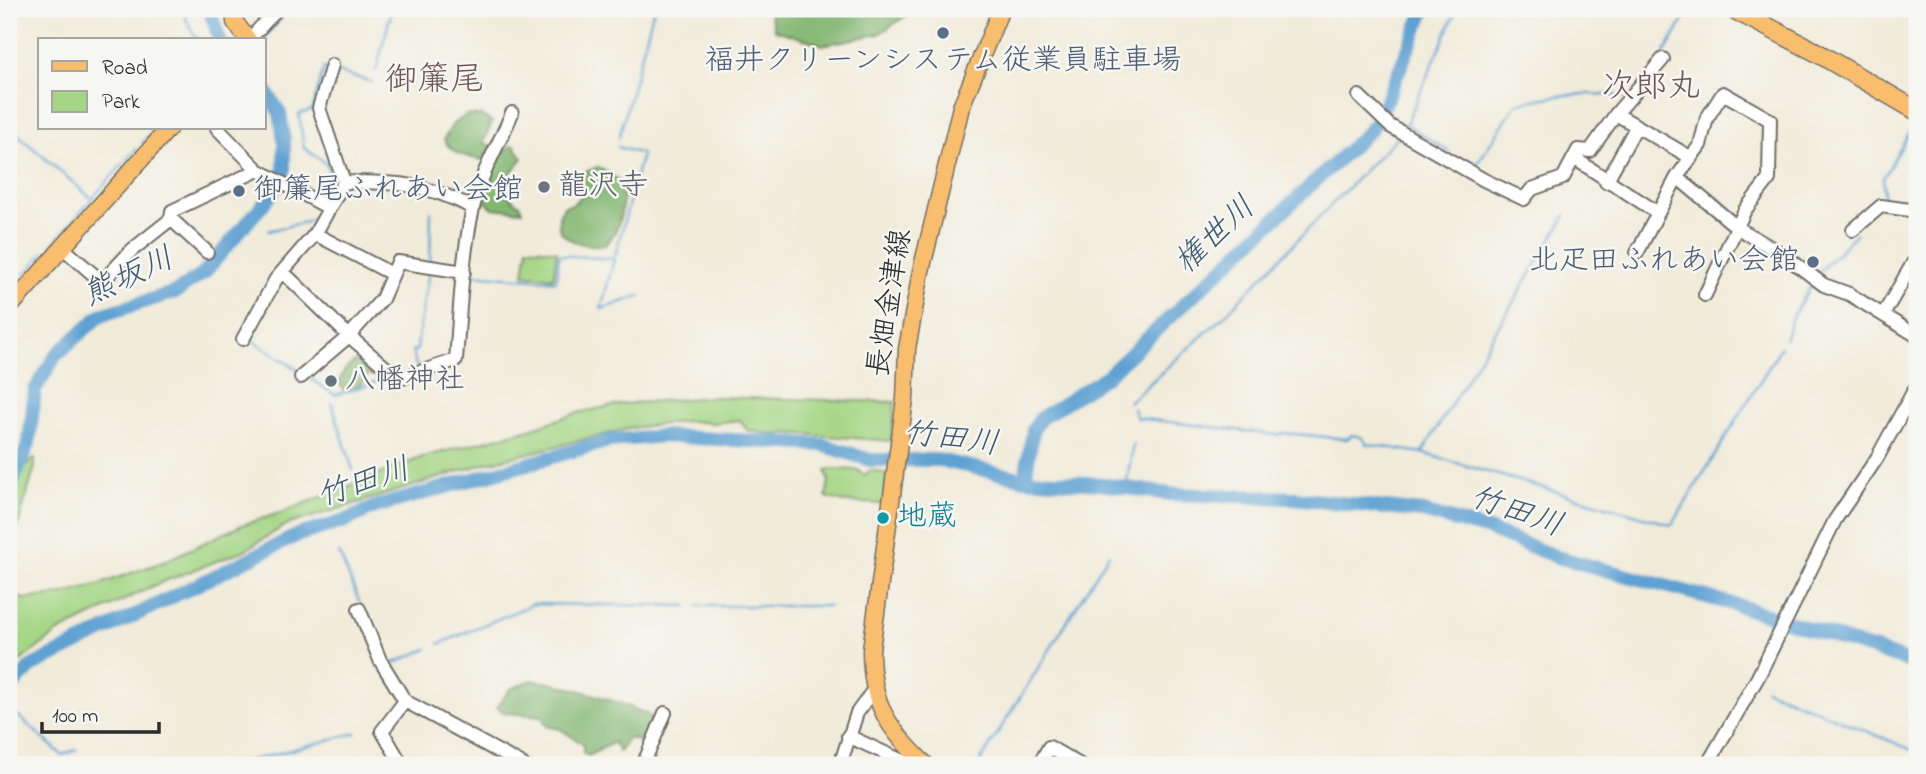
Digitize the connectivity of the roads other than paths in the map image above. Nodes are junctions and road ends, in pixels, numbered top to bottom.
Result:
1 (233, 9) edge
2 (276, 9) edge
3 (1001, 9) edge
4 (1733, 9) edge
5 (246, 38) edge
6 (250, 38) edge
7 (1663, 59) dead end
8 (332, 65) dead end
9 (1359, 96) dead end
10 (1917, 111) edge
11 (512, 113) dead end
12 (1616, 114) junction
13 (1636, 127) junction
14 (167, 130) edge
15 (219, 130) edge
16 (1690, 157) junction
17 (1574, 158) junction
18 (258, 170) junction
19 (1677, 177) junction
20 (344, 182) junction
21 (1606, 182) junction
22 (329, 208) junction
23 (472, 208) junction
24 (1917, 211) edge
25 (1658, 213) junction
26 (171, 219) junction
27 (1738, 228) junction
28 (1853, 230) dead end
29 (314, 234) junction
30 (63, 248) junction
31 (207, 251) dead end
32 (1637, 253) dead end
33 (1917, 263) edge
34 (464, 272) junction
35 (284, 273) junction
36 (392, 274) junction
37 (1704, 295) dead end
38 (9, 307) edge
39 (1883, 315) junction
40 (349, 336) junction
41 (1917, 336) edge
42 (243, 340) dead end
43 (301, 377) dead end
44 (1917, 385) edge
45 (1917, 397) edge
46 (1899, 414) junction
47 (359, 609) dead end
48 (874, 689) junction
49 (405, 701) junction
50 (665, 713) dead end
51 (848, 736) junction
52 (515, 764) edge
53 (402, 765) edge
54 (643, 765) edge
55 (840, 765) edge
56 (911, 765) edge
57 (926, 765) edge
58 (1039, 765) edge
59 (1080, 765) edge
60 (1707, 765) edge

1 - 5 main road
2 - 6 street
3 - 48 main road, 長畑金津線
4 - 10 highway
7 - 12 street
8 - 20 street
9 - 17 street
11 - 23 street
12 - 13 street
12 - 17 street
13 - 16 street
13 - 21 street
14 - 30 main road
15 - 18 street
16 - 19 street
16 - 27 street
17 - 21 street
18 - 22 street
18 - 26 street
19 - 25 street
19 - 27 street
20 - 22 street
20 - 23 street
21 - 25 street
22 - 29 street
23 - 34 street
24 - 28 street
25 - 32 street
26 - 30 street
26 - 31 street
27 - 37 street
27 - 39 street
29 - 35 street
29 - 36 street
30 - 38 main road
33 - 39 street
34 - 36 street
34 - 40 street
35 - 40 street
35 - 42 street
36 - 40 street
39 - 41 street
40 - 43 street
44 - 46 street
45 - 46 street
46 - 60 street
47 - 49 street
48 - 51 street
48 - 57 main road, 長畑金津線
49 - 52 street
49 - 53 street
50 - 54 street
51 - 55 street
51 - 56 street
58 - 59 street

